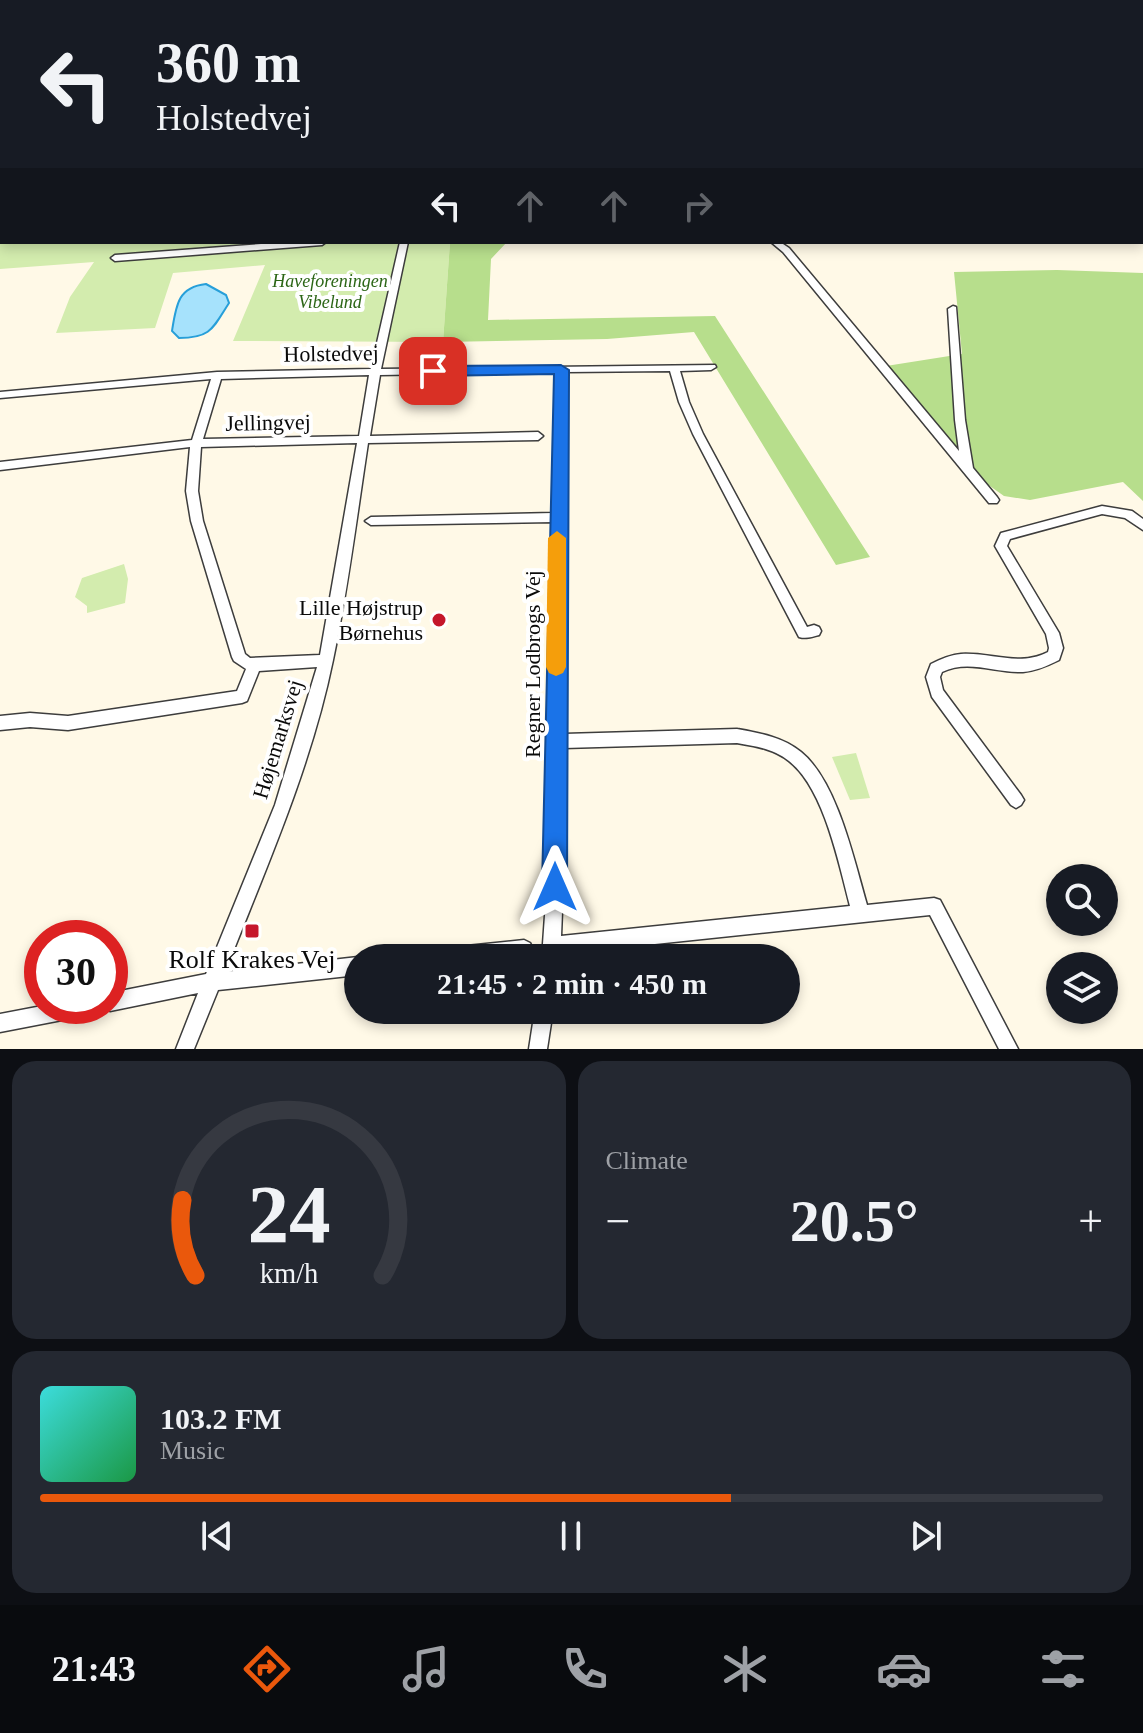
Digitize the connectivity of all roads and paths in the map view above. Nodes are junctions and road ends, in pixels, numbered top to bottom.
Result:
1 (296, 244) edge
2 (404, 244) edge
3 (778, 244) edge
4 (115, 258) dead end
5 (953, 309) dead end
6 (711, 367) dead end
7 (674, 368) junction
8 (561, 370) junction
9 (375, 372) junction
10 (217, 375) junction
11 (0, 395) edge
12 (538, 436) dead end
13 (363, 440) junction
14 (196, 443) junction
15 (0, 466) edge
16 (968, 471) junction
17 (993, 500) dead end
18 (557, 517) junction
19 (371, 521) dead end
20 (1143, 525) edge
21 (814, 631) dead end
22 (326, 661) junction
23 (254, 665) junction
24 (0, 723) edge
25 (556, 741) junction
26 (1016, 800) dead end
27 (861, 914) junction
28 (551, 944) edge
29 (616, 944) edge
30 (344, 968) edge
31 (211, 982) junction
32 (128, 998) edge
33 (24, 1018) edge
34 (0, 1023) edge
35 (542, 1024) edge
36 (185, 1049) edge
37 (538, 1049) edge
38 (1009, 1049) edge

1 - 4 street
2 - 9 street, Højemarksvej
3 - 16 street
5 - 16 street
6 - 7 street, Holstedvej
7 - 8 street, Holstedvej
7 - 21 street
8 - 9 street, Holstedvej
8 - 18 street, Regner Lodbrogs Vej
9 - 10 street, Holstedvej
9 - 13 street, Højemarksvej
10 - 11 street, Holstedvej
10 - 14 street
12 - 13 street, Jellingvej
13 - 14 street, Jellingvej
13 - 22 street, Højemarksvej
14 - 15 street, Jellingvej
14 - 23 street
16 - 17 street
18 - 19 street
18 - 25 street, Regner Lodbrogs Vej
20 - 26 street
22 - 23 street
22 - 31 street, Højemarksvej
23 - 24 street
25 - 27 street
25 - 28 street, Regner Lodbrogs Vej
27 - 29 street
27 - 38 street
30 - 31 street
31 - 32 street
31 - 36 street, Højemarksvej
33 - 34 street
35 - 37 street

